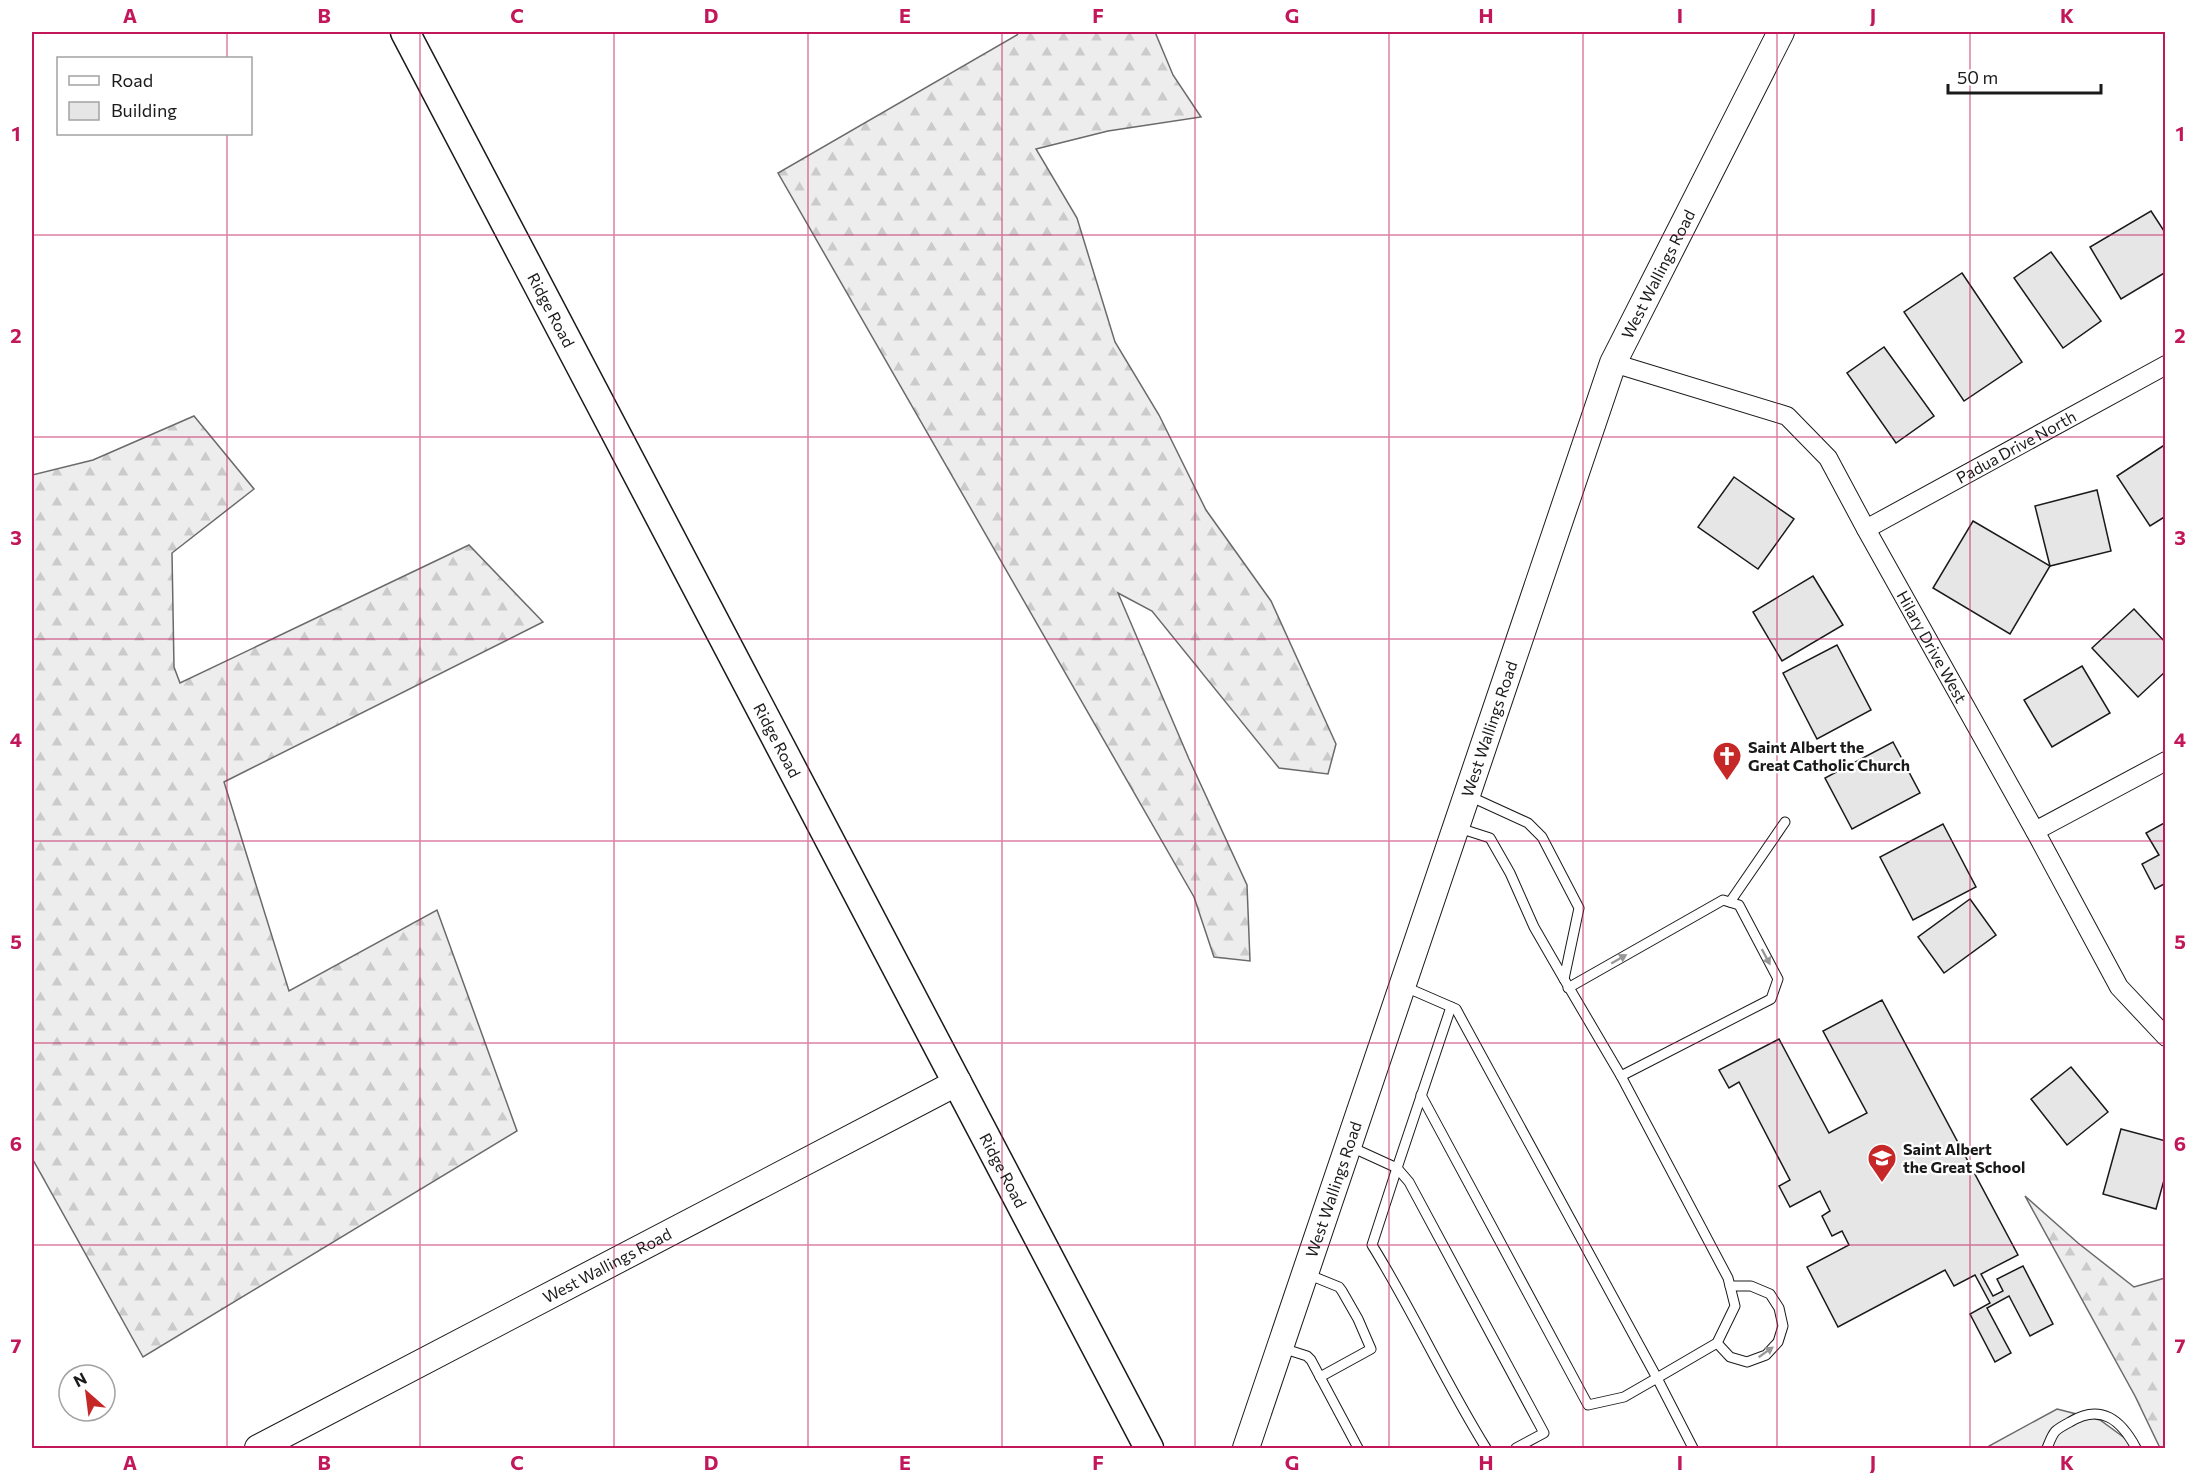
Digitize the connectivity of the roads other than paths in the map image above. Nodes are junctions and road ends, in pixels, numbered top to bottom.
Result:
1 (405, 32) edge
2 (1781, 32) edge
3 (1613, 363) junction
4 (2166, 365) edge
5 (1866, 529) junction
6 (2166, 761) edge
7 (1467, 795) junction
8 (1785, 822) dead end
9 (1456, 827) junction
10 (2035, 831) junction
11 (1730, 902) junction
12 (1566, 984) junction
13 (1403, 986) junction
14 (1451, 1006) junction
15 (2166, 1037) edge
16 (1621, 1076) junction
17 (958, 1082) junction
18 (1422, 1095) junction
19 (1349, 1146) junction
20 (1398, 1168) junction
21 (1306, 1273) junction
22 (1730, 1286) junction
23 (1716, 1343) junction
24 (1281, 1347) junction
25 (1320, 1377) junction
26 (1657, 1378) junction
27 (258, 1449) edge
28 (1149, 1449) edge
29 (1246, 1449) edge
30 (1358, 1449) edge
31 (1486, 1449) edge
32 (1516, 1449) edge
33 (1693, 1449) edge
34 (2047, 1449) edge
35 (2136, 1449) edge

1 - 17 main road, Ridge Road
2 - 3 street, West Wallings Road
3 - 5 street, Hilary Drive West
3 - 7 street, West Wallings Road
4 - 5 street, Padua Drive North
5 - 10 street, Hilary Drive West
6 - 10 street
7 - 9 street, West Wallings Road
7 - 12 lane
8 - 11 lane
9 - 12 lane
9 - 13 street, West Wallings Road
10 - 15 street, Hilary Drive West
12 -> 11 lane
11 -> 16 lane
12 - 16 lane
13 - 14 lane
13 - 19 street, West Wallings Road
14 - 18 lane
14 - 26 lane
16 - 22 lane
17 - 27 street, West Wallings Road
17 - 28 main road, Ridge Road
18 - 20 lane
18 - 26 lane
19 - 20 lane
19 - 21 street, West Wallings Road
20 - 31 lane
20 - 32 lane
21 - 24 street, West Wallings Road
21 - 25 lane
22 - 23 lane
23 -> 22 lane
23 - 26 lane
24 - 25 lane
24 - 29 street, West Wallings Road
25 - 30 lane
26 - 33 lane
34 - 35 lane

